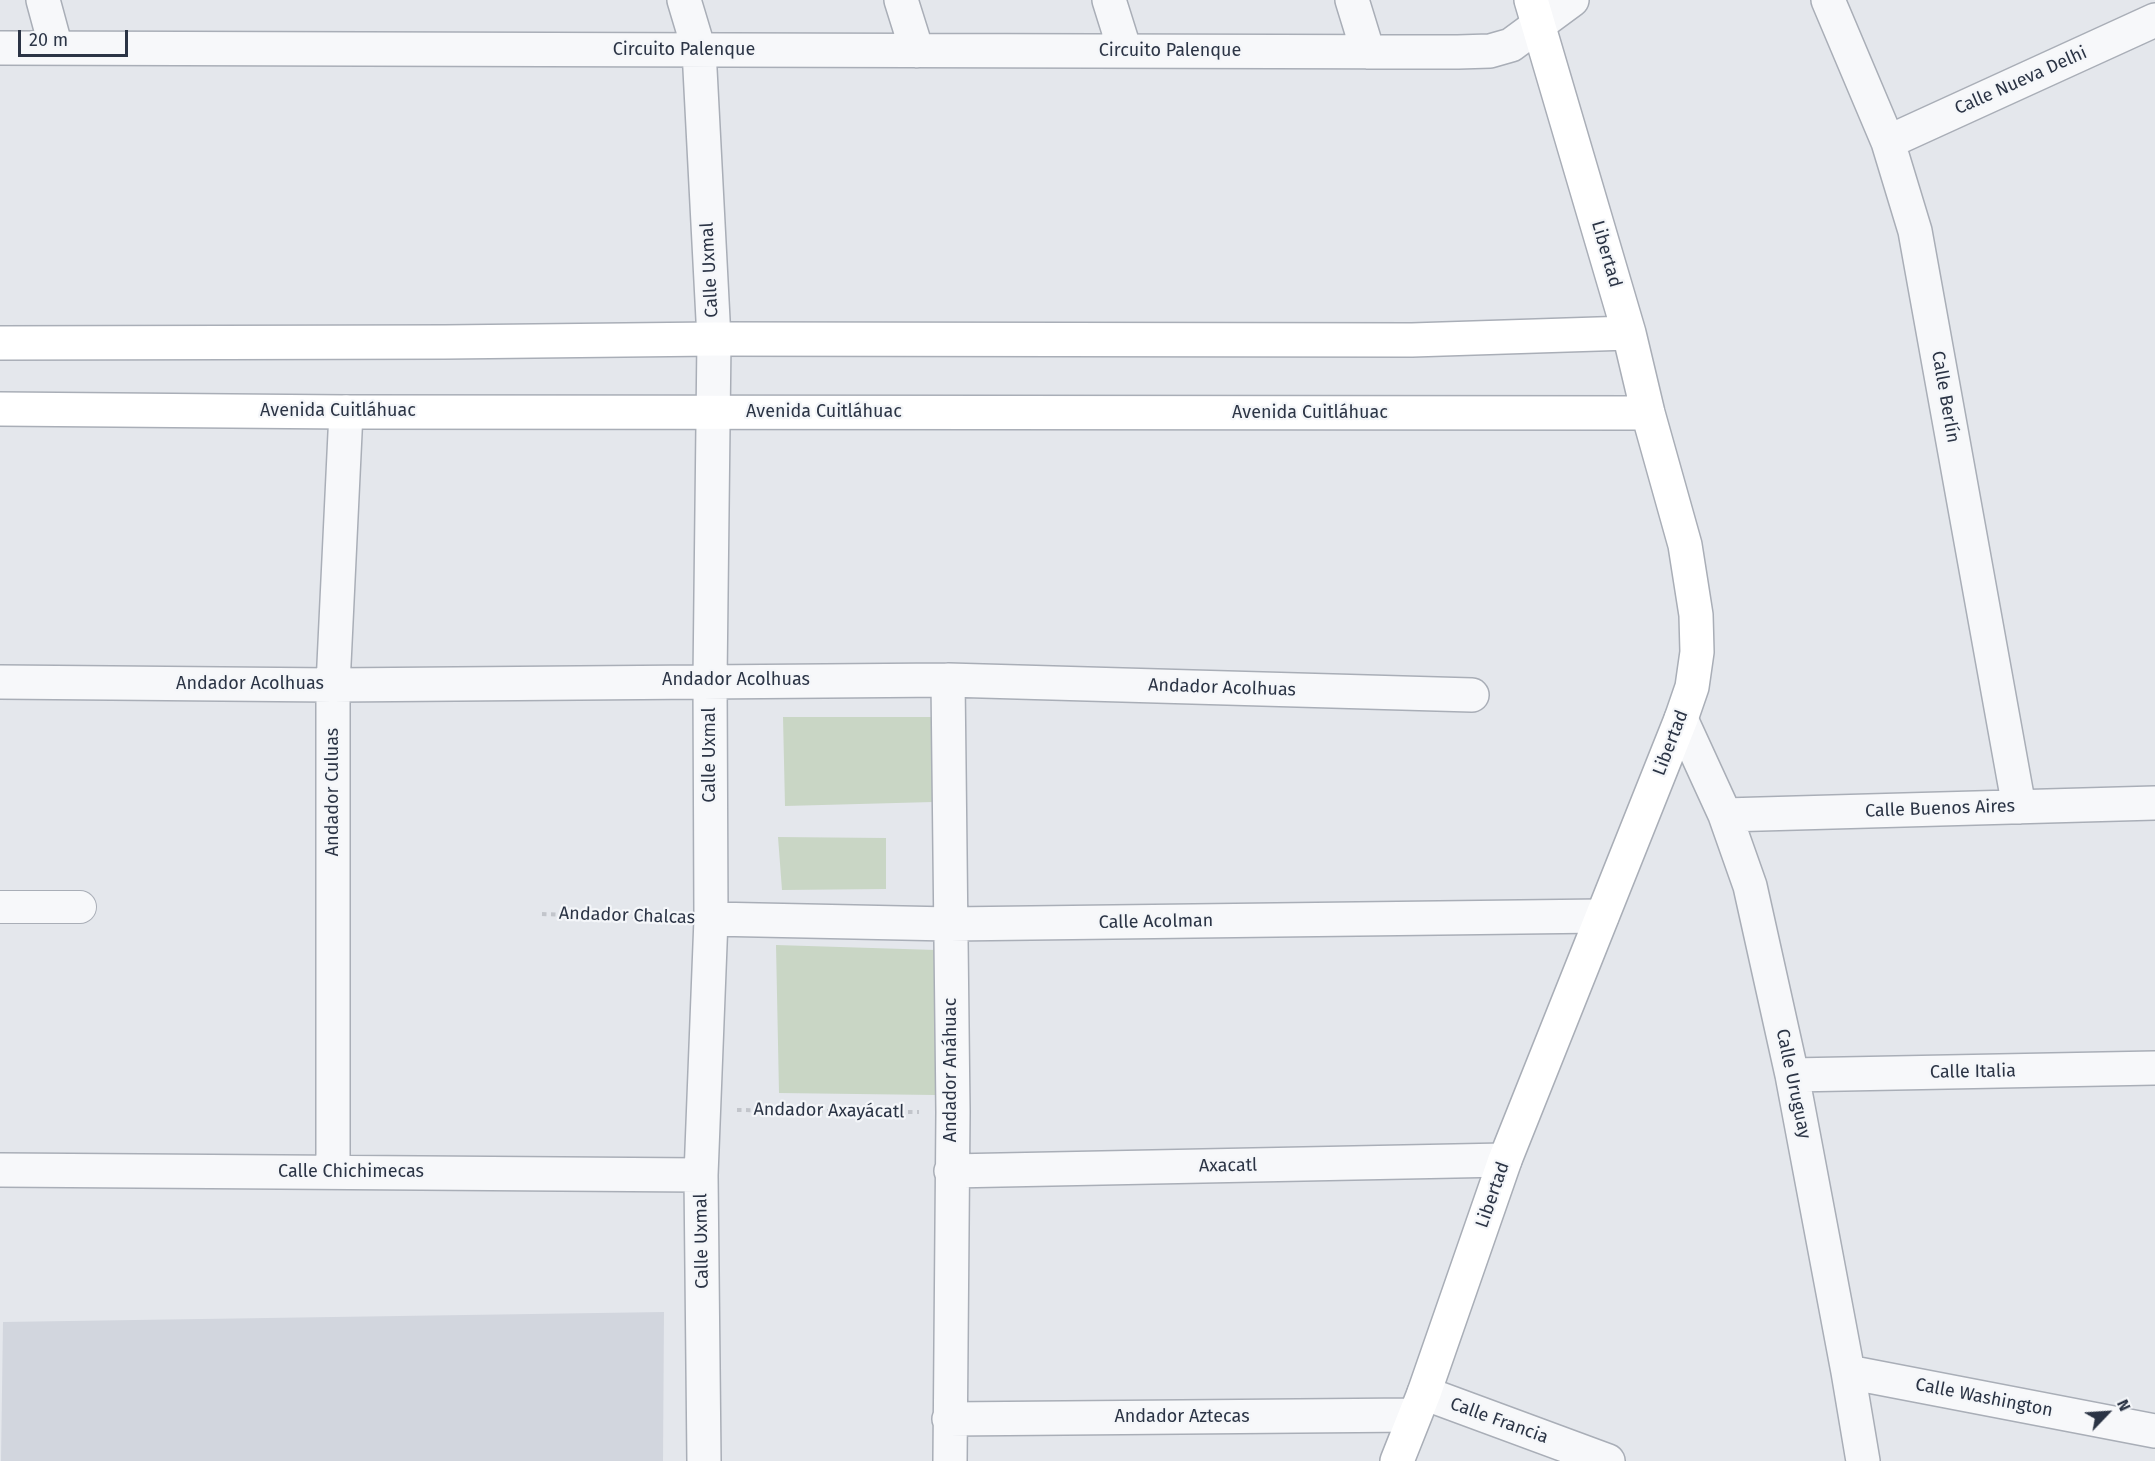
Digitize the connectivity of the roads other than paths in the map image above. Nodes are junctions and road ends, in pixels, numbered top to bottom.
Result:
1 (43, 0) edge
2 (684, 0) edge
3 (901, 0) edge
4 (1108, 0) edge
5 (1352, 0) edge
6 (1572, 0) edge
7 (1828, 0) edge
8 (1535, 13) edge
9 (2155, 20) edge
10 (0, 48) edge
11 (56, 48) junction
12 (699, 50) junction
13 (917, 51) junction
14 (1125, 51) junction
15 (1368, 52) junction
16 (1888, 142) junction
17 (1629, 333) junction
18 (714, 339) junction
19 (0, 343) edge
20 (0, 409) edge
21 (346, 412) junction
22 (713, 412) junction
23 (1648, 413) junction
24 (710, 680) junction
25 (948, 680) junction
26 (0, 682) edge
27 (333, 685) junction
28 (1472, 695) dead end
29 (1682, 719) junction
30 (2155, 803) edge
31 (2019, 807) junction
32 (1725, 815) junction
33 (0, 907) edge
34 (80, 907) dead end
35 (1602, 916) junction
36 (711, 919) junction
37 (950, 924) junction
38 (2155, 1068) edge
39 (1792, 1075) junction
40 (1504, 1160) junction
41 (0, 1170) edge
42 (333, 1172) junction
43 (951, 1172) junction
44 (701, 1175) junction
45 (1848, 1372) junction
46 (1419, 1404) junction
47 (949, 1419) junction
48 (2155, 1431) edge
49 (704, 1461) edge
50 (950, 1461) edge
51 (1397, 1461) edge
52 (1608, 1461) edge
53 (1863, 1461) edge

1 - 11 street
2 - 12 street, Calle Uxmal
3 - 13 street
4 - 14 street
5 - 15 street
6 - 8 street, Circuito Palenque
7 - 16 street, Calle Berlín
8 - 15 street, Circuito Palenque
8 - 17 main road, Libertad
9 - 16 street, Calle Nueva Delhi
10 - 11 street, Circuito Palenque
11 - 12 street, Circuito Palenque
12 - 13 street, Circuito Palenque
12 - 18 street, Calle Uxmal
13 - 14 street, Circuito Palenque
14 - 15 street, Circuito Palenque
16 - 31 street, Calle Berlín
17 - 18 main road
17 - 23 main road, Libertad
18 - 19 main road
18 - 22 street, Calle Uxmal
20 - 21 main road, Avenida Cuitláhuac
21 - 22 main road, Avenida Cuitláhuac
21 - 27 street, Andador Culuas
22 - 23 main road, Avenida Cuitláhuac
22 - 24 street, Calle Uxmal
23 - 29 main road, Libertad
24 - 25 street, Andador Acolhuas
24 - 27 street, Andador Acolhuas
24 - 36 street, Calle Uxmal
25 - 28 street, Andador Acolhuas
25 - 37 street, Andador Anáhuac
26 - 27 street, Andador Acolhuas
27 - 42 street, Andador Culuas
29 - 32 street, Calle Uruguay
29 - 35 main road, Libertad
30 - 31 street, Calle Buenos Aires
31 - 32 street, Calle Buenos Aires
32 - 39 street, Calle Uruguay
33 - 34 street
35 - 37 street, Calle Acolman
35 - 40 main road, Libertad
36 - 37 street, Calle Acolman
36 - 44 street, Calle Uxmal
37 - 43 street, Andador Anáhuac
38 - 39 street, Calle Italia
39 - 45 street, Calle Uruguay
40 - 43 street, Axacatl
40 - 46 main road, Libertad
41 - 42 street, Calle Chichimecas
42 - 44 street, Calle Chichimecas
43 - 47 street, Andador Anáhuac
44 - 49 street, Calle Uxmal
45 - 48 street, Calle Washington
45 - 53 street, Calle Uruguay
46 - 47 street, Andador Aztecas
46 - 51 main road, Libertad
46 - 52 street, Calle Francia
47 - 50 street, Andador Anáhuac

